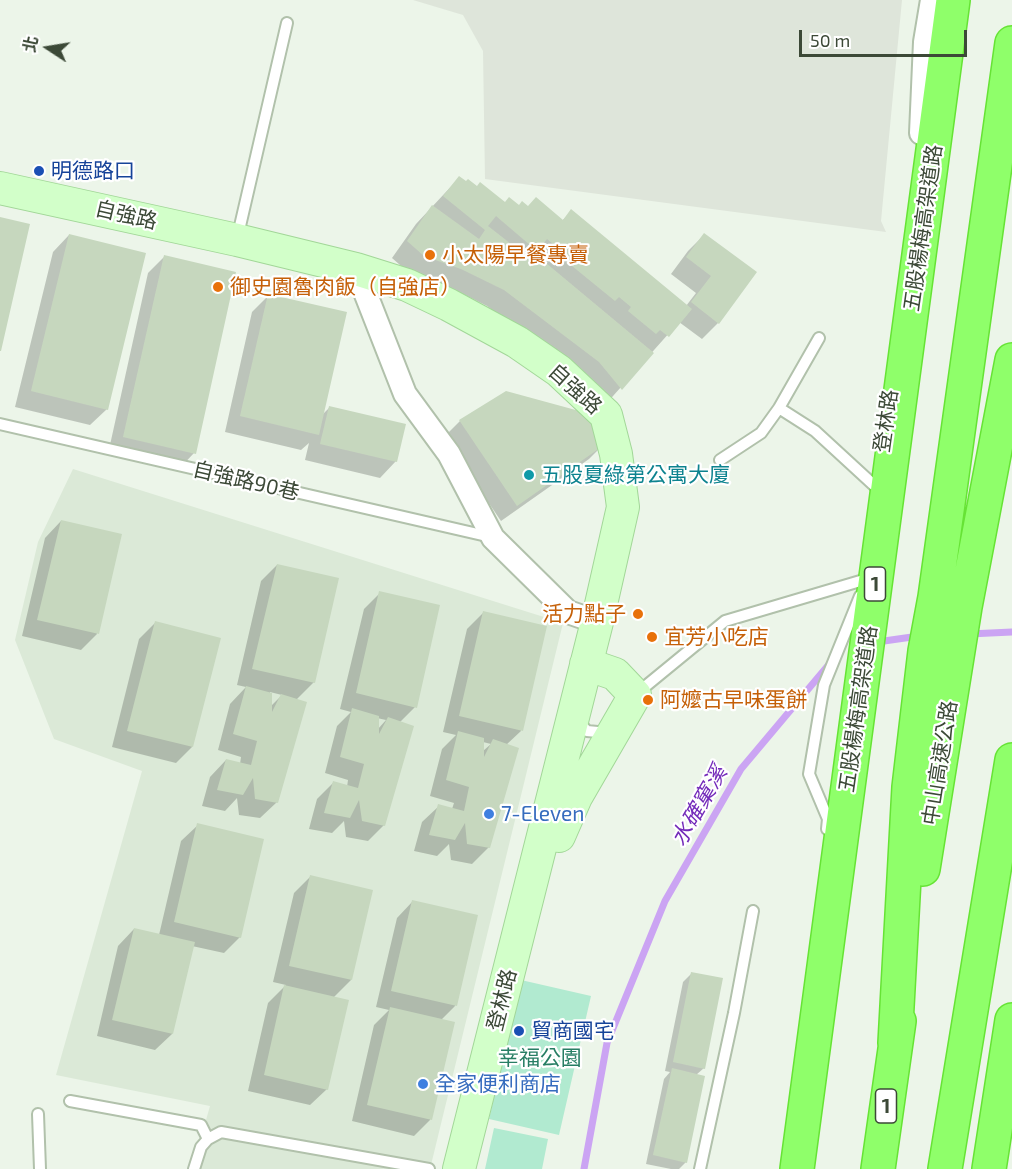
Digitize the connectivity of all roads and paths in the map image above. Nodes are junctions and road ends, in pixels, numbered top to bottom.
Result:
1 (932, 0) edge
2 (953, 0) edge
3 (287, 23) dead end
4 (1012, 43) edge
5 (0, 188) edge
6 (237, 240) junction
7 (356, 269) junction
8 (819, 338) dead end
9 (1012, 360) edge
10 (778, 408) junction
11 (0, 424) edge
12 (720, 460) dead end
13 (877, 488) junction
14 (493, 538) junction
15 (867, 579) junction
16 (950, 602) junction
17 (597, 622) junction
18 (586, 664) junction
19 (635, 695) junction
20 (573, 716) junction
21 (612, 733) junction
22 (1012, 760) edge
23 (826, 843) dead end
24 (1012, 892) edge
25 (753, 911) dead end
26 (518, 936) junction
27 (814, 956) dead end
28 (1012, 1020) edge
29 (895, 1043) junction
30 (70, 1101) dead end
31 (39, 1114) dead end
32 (208, 1139) junction
33 (40, 1169) edge
34 (194, 1169) edge
35 (429, 1169) edge
36 (459, 1169) edge
37 (700, 1169) edge
38 (791, 1169) edge
39 (796, 1169) edge
40 (878, 1169) edge
41 (945, 1169) edge
42 (967, 1169) edge
43 (989, 1169) edge

1 - 13 street, 登林路
2 - 39 highway, 五股楊梅高架道路 / 1
3 - 6 lane
4 - 16 highway
5 - 6 street, 自強路
6 - 7 street, 自強路
7 - 14 street
7 - 17 street, 自強路
8 - 10 lane
9 - 16 highway, 中山高速公路 / 1
10 - 12 lane
10 - 13 lane
11 - 14 lane, 自強路90巷
13 - 15 street, 登林路
14 - 17 street
15 - 19 lane, 登林路
15 - 23 lane
16 - 29 highway, 中山高速公路 / 1
16 - 29 highway
17 - 18 street, 自強路
18 - 19 street
18 - 20 street, 登林路
19 - 21 street, 登林路
20 - 21 lane
20 - 26 street, 登林路
21 - 26 street, 登林路
22 - 41 highway
24 - 42 highway
25 - 37 lane
26 - 36 street, 登林路
27 - 38 lane
28 - 43 highway
29 - 40 highway, 中山高速公路 / 1
30 - 32 lane
31 - 33 lane
32 - 34 lane
32 - 35 lane

